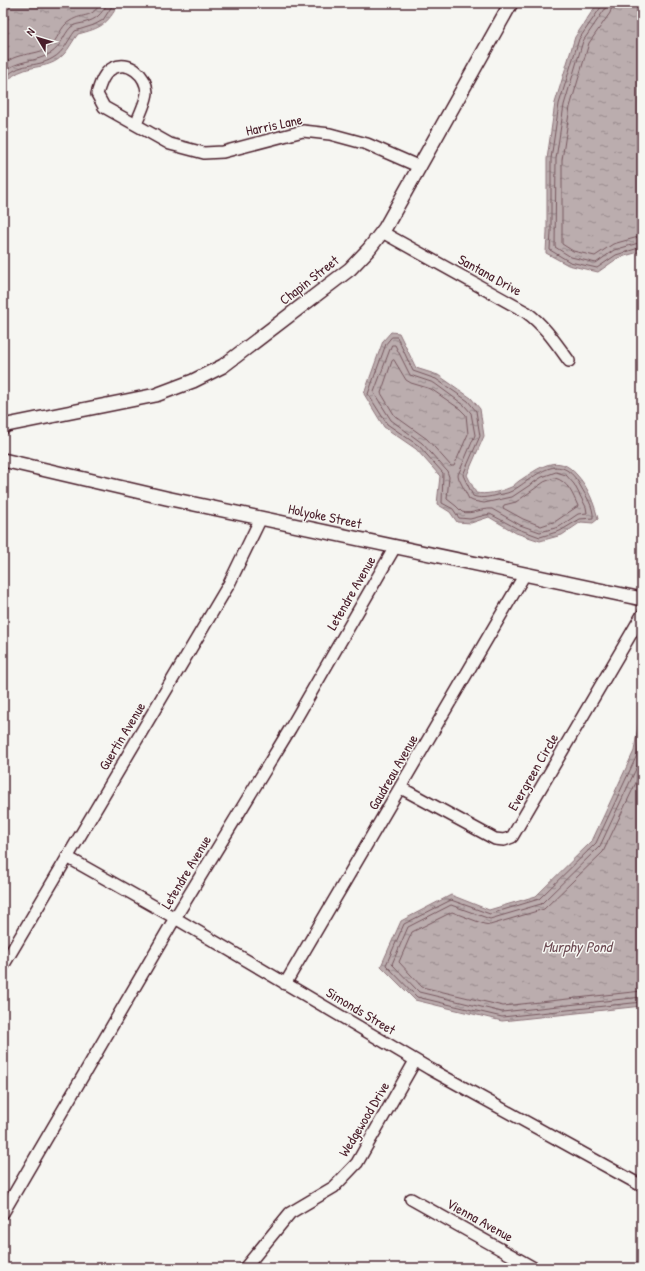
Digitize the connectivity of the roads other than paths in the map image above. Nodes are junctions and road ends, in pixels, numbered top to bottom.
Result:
1 (511, 3) edge
2 (136, 124) junction
3 (420, 167) junction
4 (382, 232) junction
5 (569, 361) dead end
6 (3, 427) edge
7 (3, 460) edge
8 (261, 518) junction
9 (395, 547) junction
10 (525, 574) junction
11 (642, 599) edge
12 (642, 615) edge
13 (401, 788) junction
14 (67, 857) junction
15 (175, 918) junction
16 (3, 966) edge
17 (285, 984) junction
18 (415, 1061) junction
19 (642, 1186) edge
20 (411, 1198) dead end
21 (3, 1213) edge
22 (244, 1268) edge
23 (534, 1268) edge

1 - 3 main road, Chapin Street
2 - 2 street, Harris Lane
2 - 3 street, Harris Lane
3 - 4 main road, Chapin Street
4 - 5 street, Santana Drive
4 - 6 main road, Chapin Street
7 - 8 main road, Holyoke Street
8 - 9 main road, Holyoke Street
8 - 14 street, Guertin Avenue
9 - 10 main road, Holyoke Street
9 - 15 street, Letendre Avenue
10 - 11 main road, Holyoke Street
10 - 13 street, Gaudreau Avenue
12 - 13 street, Evergreen Circle
13 - 17 street, Gaudreau Avenue
14 - 15 street, Simonds Street
14 - 16 street, Guertin Avenue
15 - 17 street, Simonds Street
15 - 21 street, Letendre Avenue
17 - 18 street, Simonds Street
18 - 19 street, Simonds Street
18 - 22 street, Wedgewood Drive
20 - 23 street, Vienna Avenue

